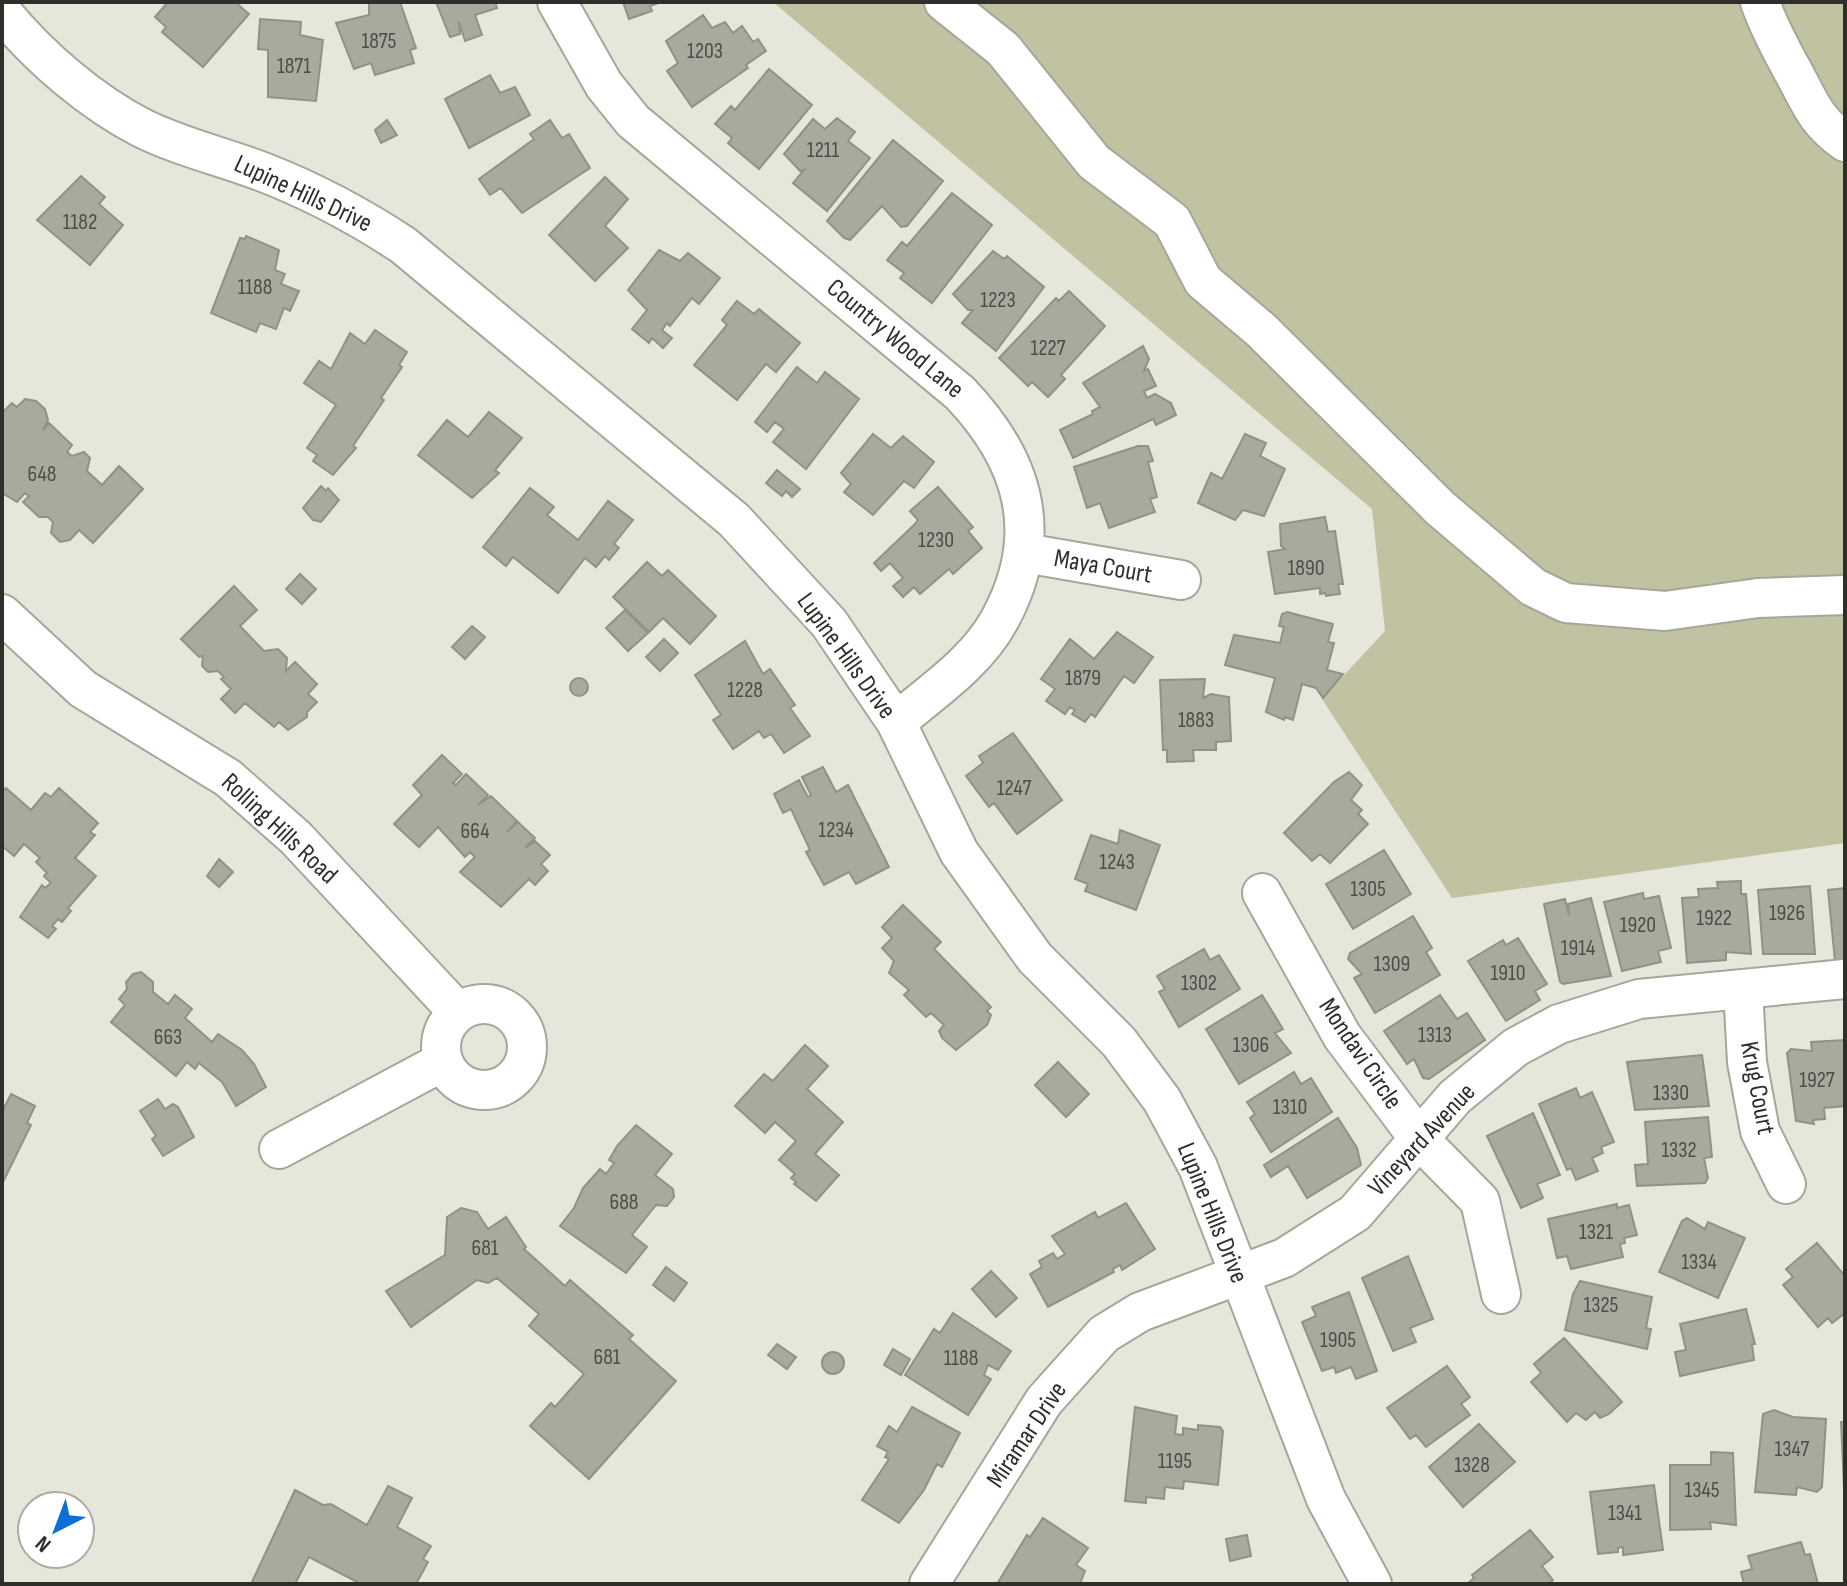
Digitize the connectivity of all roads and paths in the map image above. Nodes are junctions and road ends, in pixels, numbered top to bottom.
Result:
1 (557, 2) edge
2 (944, 2) edge
3 (1760, 2) edge
4 (2, 12) edge
5 (1845, 142) edge
6 (1025, 553) junction
7 (1181, 580) dead end
8 (1845, 595) edge
9 (2, 614) edge
10 (896, 722) junction
11 (1262, 893) dead end
12 (1845, 979) edge
13 (1743, 989) junction
14 (457, 1011) junction
15 (442, 1062) junction
16 (1420, 1140) junction
17 (279, 1149) dead end
18 (1786, 1184) dead end
19 (1238, 1275) junction
20 (1501, 1294) dead end
21 (929, 1584) edge
22 (1372, 1584) edge

1 - 6 street, Country Wood Lane
2 - 8 street
3 - 5 street
4 - 10 street, Lupine Hills Drive
6 - 7 street, Maya Court
6 - 10 street, Country Wood Lane
9 - 14 street, Rolling Hills Road
10 - 19 street, Lupine Hills Drive
11 - 16 street, Mondavi Circle
12 - 13 street, Vineyard Avenue
13 - 16 street, Vineyard Avenue
13 - 18 street, Krug Court
14 - 15 street
14 - 15 street
15 - 17 street
16 - 19 street, Vineyard Avenue
16 - 20 street, Mondavi Circle
19 - 21 street, Miramar Drive
19 - 22 street, Lupine Hills Drive

